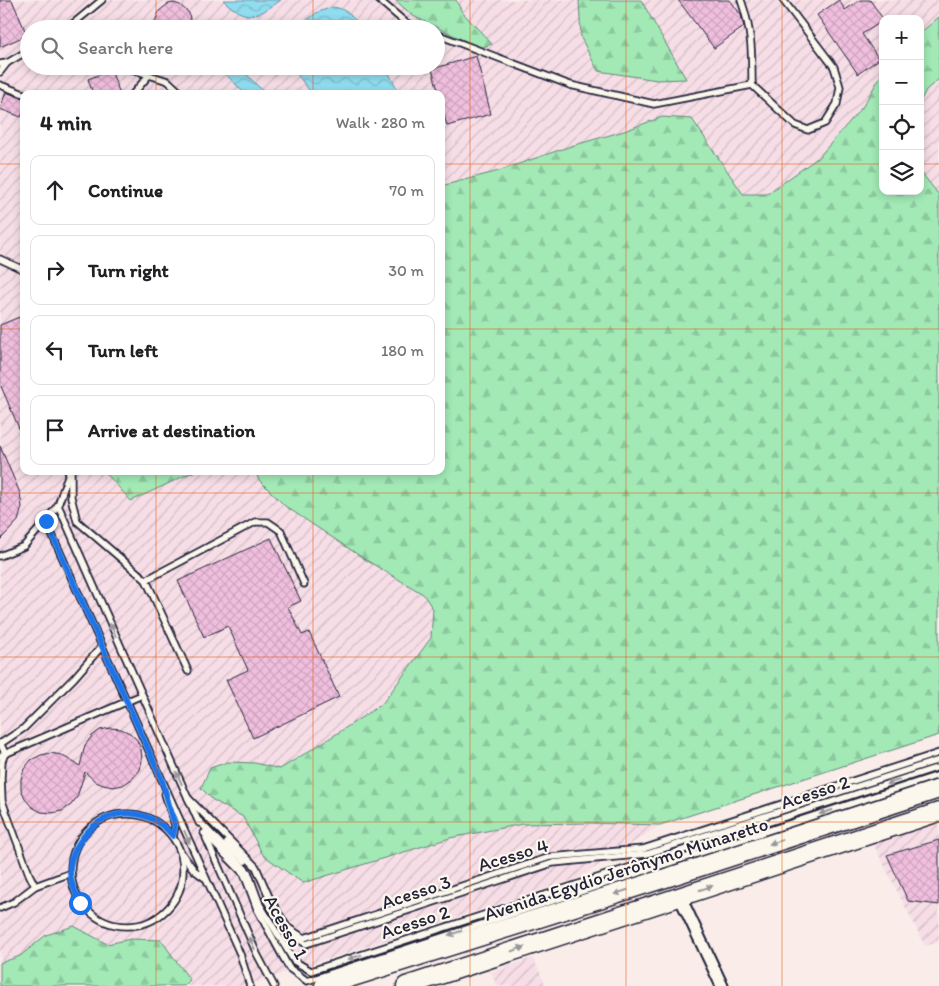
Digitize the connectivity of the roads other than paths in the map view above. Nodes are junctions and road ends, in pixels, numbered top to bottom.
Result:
1 (102, 0) edge
2 (379, 0) edge
3 (741, 0) edge
4 (784, 0) edge
5 (81, 20) edge
6 (402, 20) edge
7 (445, 37) edge
8 (20, 55) edge
9 (3, 64) edge
10 (0, 72) edge
11 (149, 75) joint
12 (752, 84) junction
13 (0, 85) edge
14 (136, 90) edge
15 (178, 90) edge
16 (20, 92) edge
17 (0, 260) edge
18 (20, 268) edge
19 (69, 475) edge
20 (71, 475) edge
21 (58, 505) junction
22 (46, 521) junction
23 (0, 556) edge
24 (146, 580) junction
25 (304, 584) dead end
26 (102, 646) junction
27 (188, 671) dead end
28 (142, 695) junction
29 (126, 702) junction
30 (1, 744) edge
31 (939, 753) edge
32 (3, 754) edge
33 (939, 760) edge
34 (939, 767) edge
35 (939, 775) edge
36 (162, 780) junction
37 (939, 789) edge
38 (188, 798) junction
39 (193, 809) junction
40 (939, 812) edge
41 (199, 821) junction
42 (204, 833) junction
43 (173, 836) junction
44 (182, 854) junction
45 (71, 873) junction
46 (207, 880) junction
47 (35, 886) junction
48 (680, 897) junction
49 (0, 908) edge
50 (481, 938) junction
51 (488, 960) junction
52 (250, 986) edge
53 (274, 986) edge
54 (324, 986) edge
55 (406, 986) edge
56 (722, 986) edge

1 - 5 lane
2 - 6 lane
3 - 12 lane
4 - 12 lane
7 - 12 lane
8 - 9 lane
9 - 10 lane
11 - 14 lane
11 - 15 lane
13 - 16 lane
17 - 18 lane
19 - 21 lane
20 - 24 lane
21 - 22 lane
28 -> 21 lane
22 - 23 lane
22 - 26 lane
24 - 25 lane
24 - 27 lane
26 - 29 lane
26 - 30 lane
28 - 29 lane
38 -> 28 lane
29 - 32 lane
29 - 36 lane
30 - 32 lane
31 - 38 lane, Acesso 4
32 - 47 lane
33 - 39 lane, Acesso 3
34 -> 41 lane, Acesso 2
35 -> 42 lane, Acesso 1
36 - 43 lane
36 -> 46 lane
37 -> 50 main road, Avenida Egydio Jerônymo Munaretto
38 - 39 lane
39 - 41 lane
48 -> 40 main road
41 - 42 lane
53 -> 42 lane
43 - 44 lane
43 - 45 lane
44 - 45 lane
44 - 46 lane
45 - 47 lane
46 - 52 lane
47 - 49 lane
51 -> 48 main road
48 - 56 street
50 - 51 main road
50 - 54 main road, Avenida Egydio Jerônymo Munaretto
51 - 55 main road

